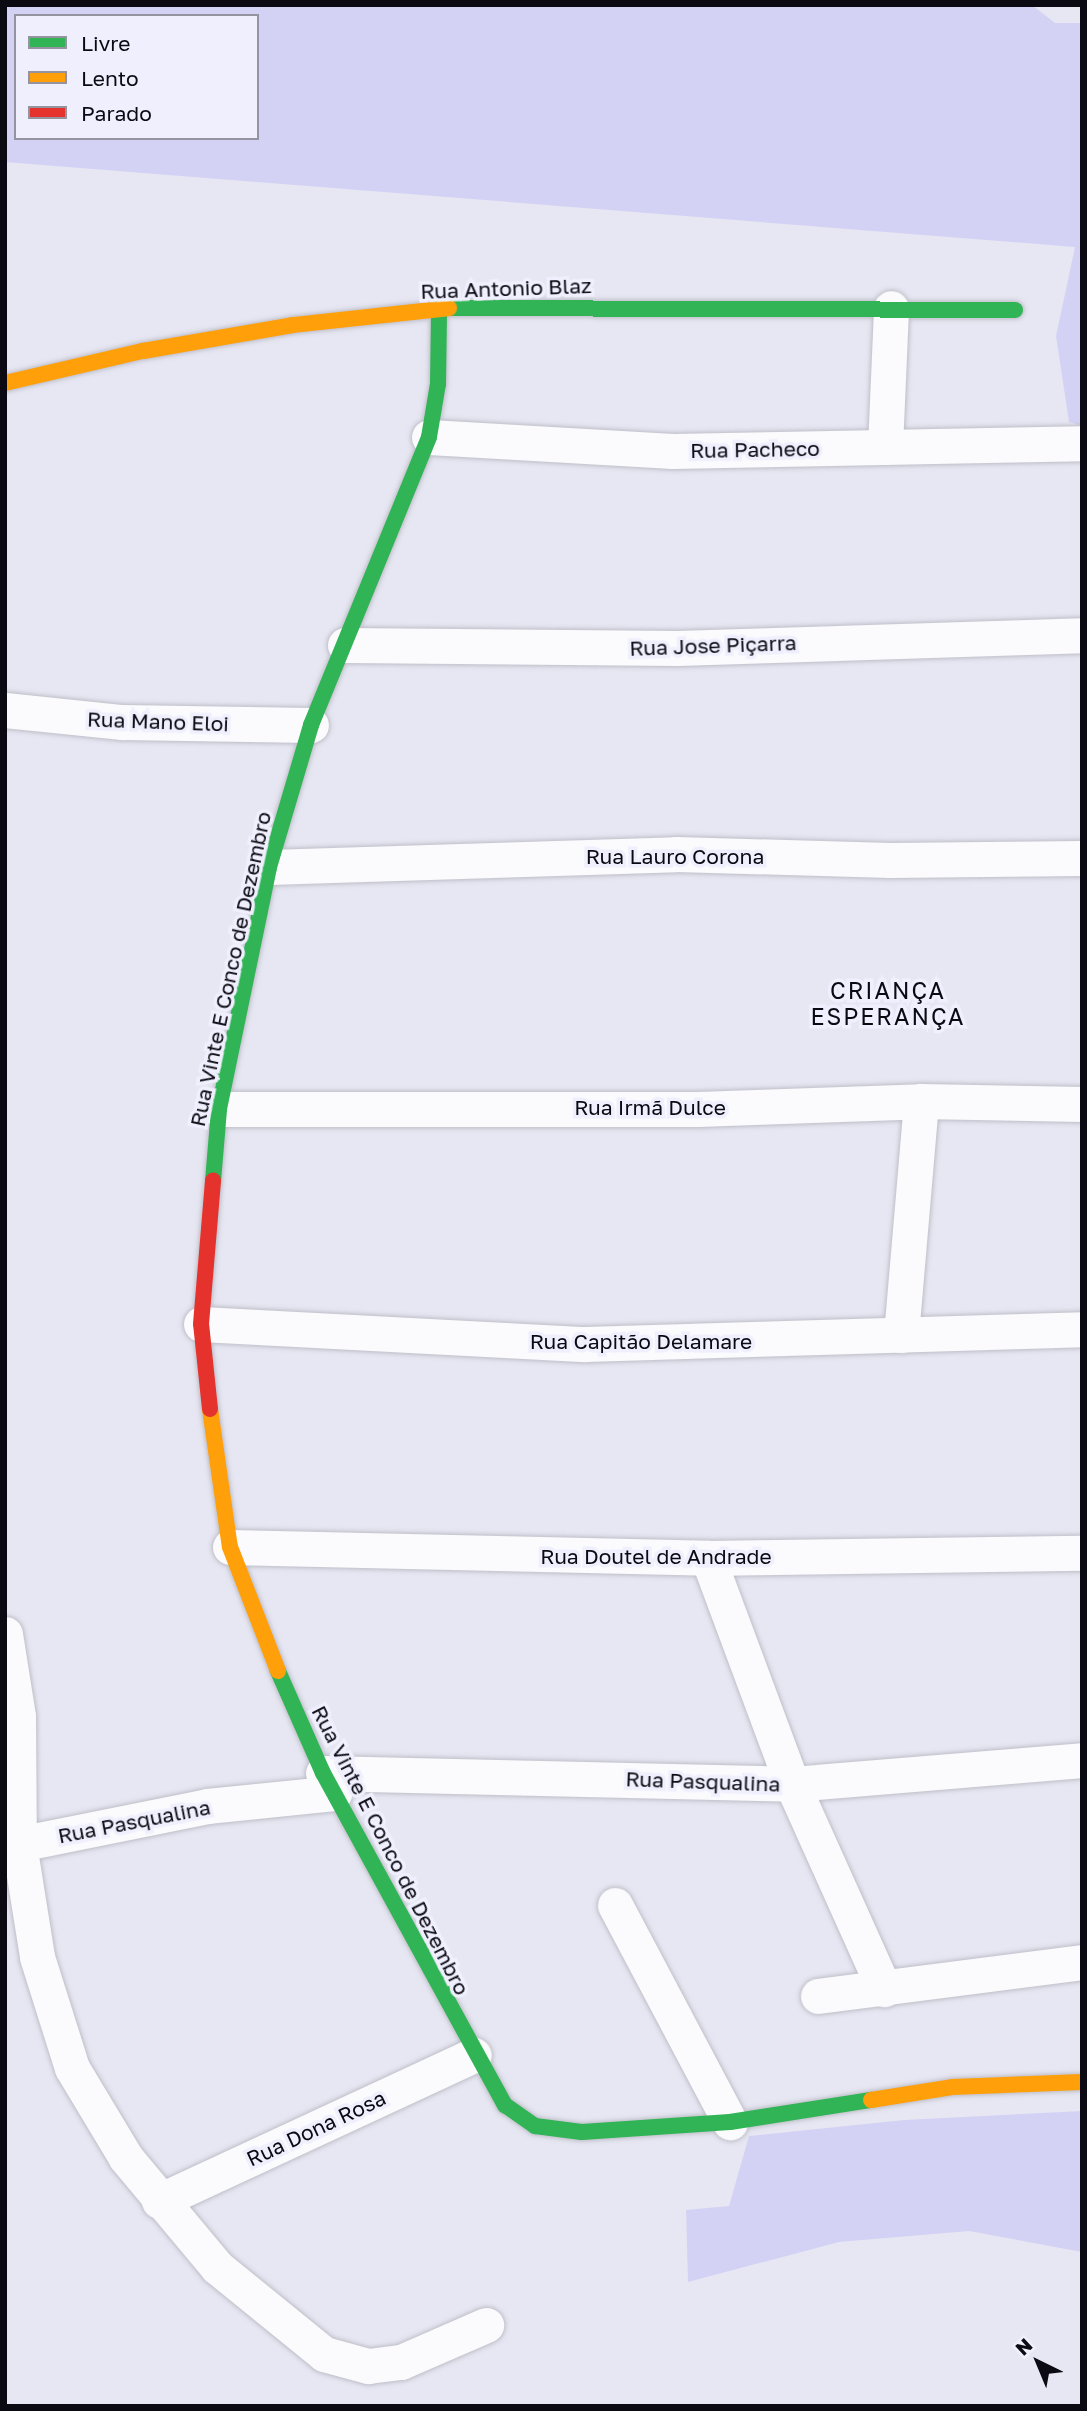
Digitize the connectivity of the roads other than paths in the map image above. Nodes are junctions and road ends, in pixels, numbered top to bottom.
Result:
1 (439, 308) junction
2 (891, 308) junction
3 (1015, 310) dead end
4 (5, 383) edge
5 (429, 437) junction
6 (1082, 443) edge
7 (884, 447) junction
8 (1082, 635) edge
9 (345, 645) junction
10 (5, 710) edge
11 (311, 725) junction
12 (1082, 858) edge
13 (269, 867) junction
14 (921, 1101) junction
15 (1082, 1104) edge
16 (219, 1109) junction
17 (201, 1324) junction
18 (1082, 1329) edge
19 (901, 1335) junction
20 (230, 1547) junction
21 (1082, 1553) edge
22 (708, 1558) junction
23 (5, 1634) edge
24 (1082, 1760) edge
25 (328, 1783) junction
26 (792, 1784) junction
27 (19, 1844) junction
28 (615, 1905) dead end
29 (1082, 1962) edge
30 (884, 1989) junction
31 (818, 1996) dead end
32 (474, 2055) junction
33 (1082, 2082) edge
34 (730, 2122) junction
35 (159, 2201) junction
36 (485, 2325) dead end

1 - 2 street, Rua Antonio Blaz
1 - 4 street, Rua Antonio Blaz
1 - 5 street, Rua Vinte E Conco de Dezembro
2 - 3 street, Rua Antonio Blaz
2 - 7 street
5 - 7 street, Rua Pacheco
5 - 9 street, Rua Vinte E Conco de Dezembro
6 - 7 street, Rua Pacheco
8 - 9 street, Rua Jose Piçarra
9 - 11 street, Rua Vinte E Conco de Dezembro
10 - 11 street, Rua Mano Eloi
11 - 13 street, Rua Vinte E Conco de Dezembro
12 - 13 street, Rua Lauro Corona
13 - 16 street, Rua Vinte E Conco de Dezembro
14 - 15 street, Rua Irmã Dulce
14 - 16 street, Rua Irmã Dulce
14 - 19 street
16 - 17 street, Rua Vinte E Conco de Dezembro
17 - 19 street, Rua Capitão Delamare
17 - 20 street, Rua Vinte E Conco de Dezembro
18 - 19 street, Rua Capitão Delamare
20 - 22 street, Rua Doutel de Andrade
20 - 25 street, Rua Vinte E Conco de Dezembro
21 - 22 street, Rua Doutel de Andrade
22 - 26 street
23 - 27 street
24 - 26 street, Rua Pasqualina
25 - 26 street, Rua Pasqualina
25 - 27 street, Rua Pasqualina
25 - 32 street, Rua Vinte E Conco de Dezembro
26 - 30 street
27 - 35 street
28 - 34 street
29 - 30 street
30 - 31 street
32 - 34 street, Rua Vinte E Conco de Dezembro
32 - 35 street, Rua Dona Rosa
33 - 34 street, Rua Vinte E Conco de Dezembro
35 - 36 street

